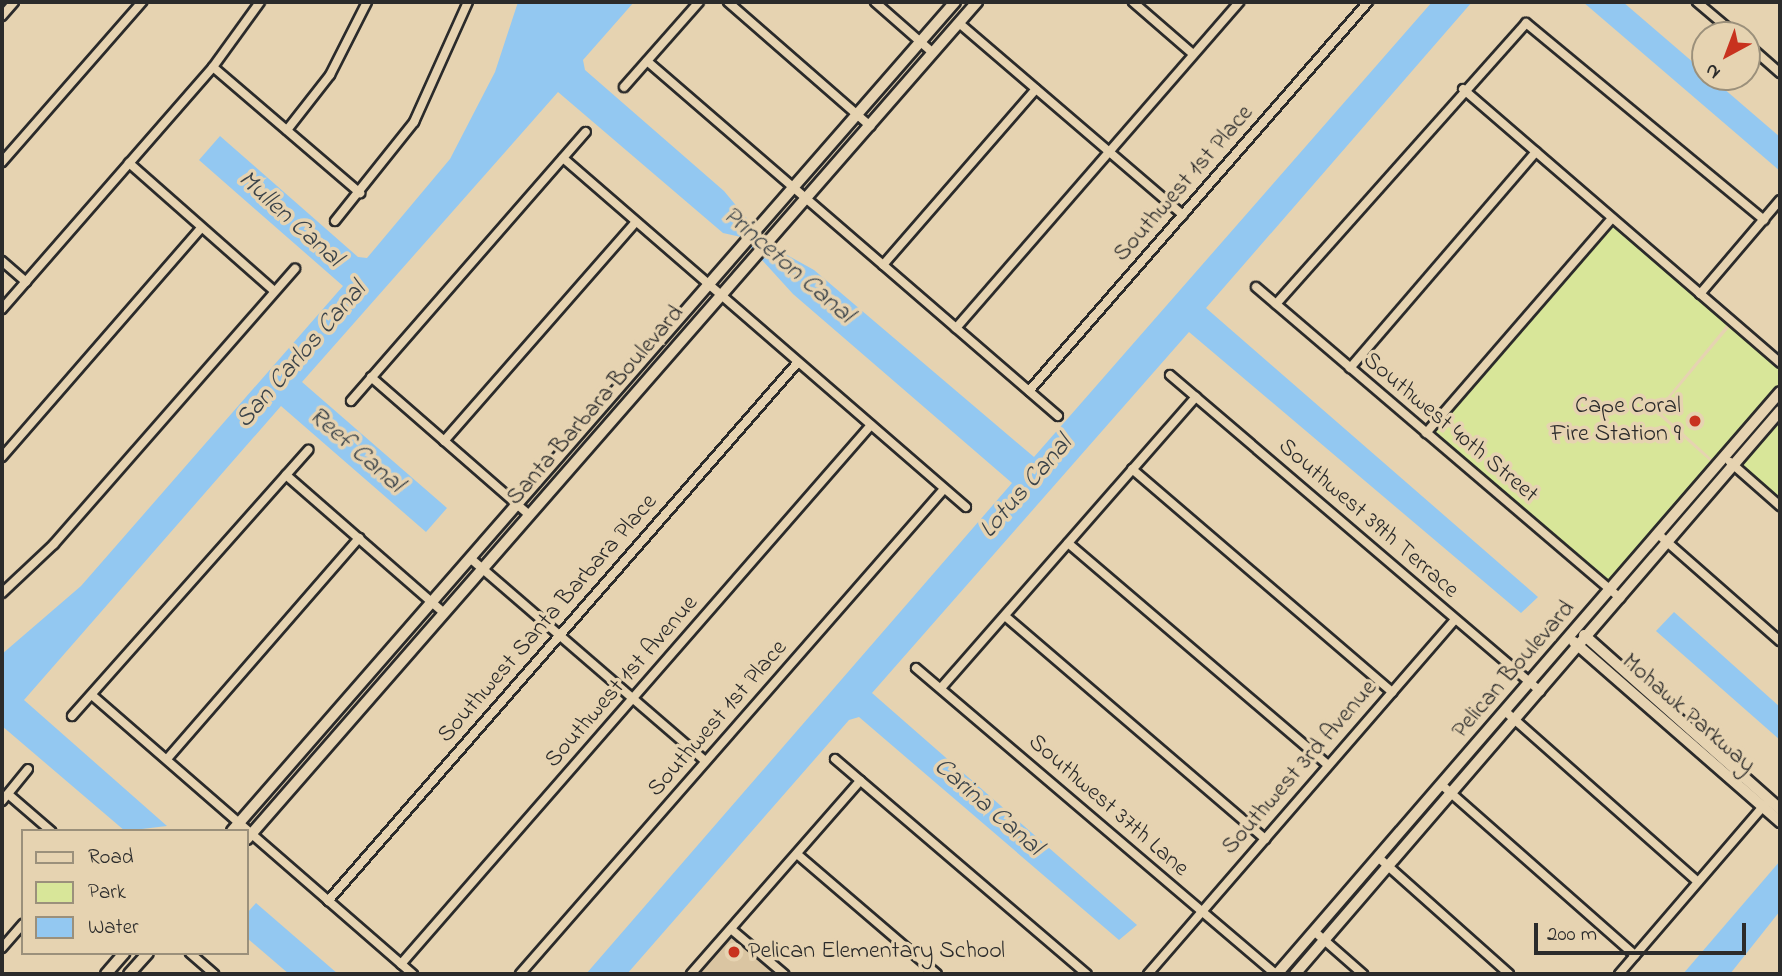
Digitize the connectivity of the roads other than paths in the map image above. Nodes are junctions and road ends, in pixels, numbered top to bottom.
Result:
1 (14, 2) edge
2 (142, 2) edge
3 (260, 2) edge
4 (367, 2) edge
5 (468, 2) edge
6 (699, 2) edge
7 (728, 2) edge
8 (875, 2) edge
9 (955, 2) edge
10 (977, 2) edge
11 (1133, 2) edge
12 (1239, 2) edge
13 (1368, 2) edge
14 (1697, 2) edge
15 (2, 16) edge
16 (1719, 21) edge
17 (959, 23) junction
18 (921, 41) junction
19 (933, 52) junction
20 (1193, 54) junction
21 (1761, 56) edge
22 (647, 61) junction
23 (214, 67) junction
24 (1780, 73) edge
25 (624, 87) dead end
26 (1036, 89) junction
27 (1462, 89) junction
28 (857, 115) junction
29 (870, 125) junction
30 (287, 130) junction
31 (586, 132) dead end
32 (1109, 152) junction
33 (1536, 152) junction
34 (563, 158) junction
35 (2, 162) edge
36 (129, 163) junction
37 (794, 187) junction
38 (360, 193) junction
39 (805, 198) junction
40 (1780, 200) edge
41 (1183, 215) junction
42 (1612, 218) junction
43 (1764, 220) junction
44 (335, 222) dead end
45 (636, 222) junction
46 (201, 228) junction
47 (765, 232) junction
48 (750, 250) junction
49 (2, 261) edge
50 (883, 265) junction
51 (295, 269) dead end
52 (26, 282) junction
53 (710, 285) junction
54 (1256, 287) dead end
55 (274, 291) junction
56 (1700, 293) junction
57 (720, 294) junction
58 (1276, 304) junction
59 (2, 309) edge
60 (956, 328) junction
61 (798, 362) junction
62 (1780, 363) edge
63 (1350, 368) junction
64 (1170, 375) dead end
65 (371, 377) junction
66 (1029, 391) junction
67 (1780, 392) edge
68 (1196, 397) junction
69 (351, 401) dead end
70 (607, 402) junction
71 (1780, 411) edge
72 (619, 412) junction
73 (1059, 416) dead end
74 (871, 425) junction
75 (1426, 433) junction
76 (444, 441) junction
77 (308, 450) dead end
78 (2, 457) edge
79 (1724, 457) junction
80 (1734, 466) junction
81 (1132, 470) junction
82 (286, 475) junction
83 (944, 489) junction
84 (517, 504) junction
85 (1780, 506) edge
86 (966, 508) dead end
87 (529, 515) junction
88 (1658, 534) junction
89 (359, 538) junction
90 (1668, 542) junction
91 (1068, 543) junction
92 (470, 558) junction
93 (482, 569) junction
94 (1611, 590) junction
95 (2, 593) edge
96 (1620, 598) junction
97 (432, 602) junction
98 (444, 613) junction
99 (1005, 616) junction
100 (1455, 619) junction
101 (1573, 634) junction
102 (559, 636) junction
103 (1780, 641) edge
104 (1583, 642) junction
105 (916, 667) dead end
106 (1531, 683) junction
107 (942, 688) junction
108 (1540, 691) junction
109 (1392, 692) junction
110 (93, 696) junction
111 (632, 699) junction
112 (335, 714) junction
113 (72, 716) dead end
114 (1510, 716) junction
115 (347, 724) junction
116 (167, 759) junction
117 (835, 759) dead end
118 (705, 761) junction
119 (1328, 765) junction
120 (29, 769) dead end
121 (860, 781) junction
122 (1447, 790) junction
123 (5, 797) edge
124 (1766, 803) junction
125 (1779, 816) edge
126 (235, 827) edge
127 (48, 829) edge
128 (249, 836) edge
129 (1265, 839) junction
130 (797, 854) junction
131 (1378, 858) junction
132 (1388, 867) junction
133 (1698, 882) junction
134 (328, 901) junction
135 (1202, 912) junction
136 (21, 926) edge
137 (731, 929) junction
138 (1315, 932) junction
139 (1325, 941) junction
140 (2, 948) edge
141 (122, 955) edge
142 (146, 955) edge
143 (192, 955) edge
144 (1635, 956) junction
145 (401, 964) junction
146 (106, 974) edge
147 (130, 974) edge
148 (214, 974) edge
149 (414, 974) edge
150 (520, 974) edge
151 (691, 974) edge
152 (783, 974) edge
153 (937, 974) edge
154 (1087, 974) edge
155 (1147, 974) edge
156 (1276, 974) edge
157 (1295, 974) edge
158 (1363, 974) edge
159 (1509, 974) edge
160 (1619, 974) edge

1 - 15 street
2 - 35 street
3 - 23 street
4 - 30 street
5 - 38 street
6 - 22 street
7 - 28 street
8 - 18 street
9 - 18 main road, Santa Barbara Boulevard
10 - 17 main road, Santa Barbara Boulevard
11 - 20 street
12 - 20 street
13 - 41 street, Southwest 1st Place
14 - 16 street
17 - 19 main road, Santa Barbara Boulevard
17 - 26 street
18 - 19 street
18 - 28 main road, Santa Barbara Boulevard
19 - 29 main road, Santa Barbara Boulevard
20 - 32 street
21 - 24 street
22 - 25 street
22 - 37 street
23 - 30 street
23 - 36 street
26 - 32 street
26 - 50 street
27 - 33 street
27 - 43 street
27 - 58 street
28 - 29 street
28 - 37 main road, Santa Barbara Boulevard
29 - 39 main road, Santa Barbara Boulevard
30 - 38 street
31 - 34 street
32 - 41 street
32 - 60 street
33 - 42 street
33 - 63 street
34 - 45 street
34 - 65 street
36 - 46 street
36 - 52 street
37 - 39 street
37 - 47 main road, Santa Barbara Boulevard
38 - 44 street
39 - 47 main road, Santa Barbara Boulevard
39 - 50 street
40 - 43 street
41 - 66 street, Southwest 1st Place
42 - 56 street
42 - 75 street
43 - 56 street
45 - 53 street
45 - 76 street
46 - 55 street
46 - 78 street
47 - 48 main road, Santa Barbara Boulevard
48 - 53 main road, Santa Barbara Boulevard
48 - 57 main road, Santa Barbara Boulevard
49 - 52 street
50 - 60 street
51 - 55 street
52 - 59 street
53 - 57 street
53 - 70 main road, Santa Barbara Boulevard
54 - 58 street, Southwest 40th Street
55 - 95 street
56 - 62 street
57 - 61 street
57 - 72 main road, Santa Barbara Boulevard
58 - 63 street, Southwest 40th Street
60 - 66 street
61 - 74 street
61 - 102 street, Southwest Santa Barbara Place
63 - 75 street, Southwest 40th Street
64 - 68 street, Southwest 39th Terrace
65 - 69 street
65 - 76 street
66 - 73 street
67 - 79 main road, Pelican Boulevard
68 - 81 street
68 - 100 street, Southwest 39th Terrace
70 - 72 main road
70 - 84 main road, Santa Barbara Boulevard
71 - 80 main road, Pelican Boulevard
72 - 87 main road, Santa Barbara Boulevard
74 - 83 street
74 - 111 street, Southwest 1st Avenue
75 - 94 street, Southwest 40th Street
76 - 84 street
77 - 82 street
79 - 80 street
79 - 88 main road, Pelican Boulevard
80 - 85 street
80 - 90 main road, Pelican Boulevard
81 - 91 street
81 - 109 street
82 - 89 street
82 - 110 street
83 - 86 street
83 - 118 street, Southwest 1st Place
84 - 87 street
84 - 92 main road, Santa Barbara Boulevard
87 - 93 main road, Santa Barbara Boulevard
88 - 90 street
88 - 94 main road, Pelican Boulevard
89 - 97 street
89 - 116 street
90 - 96 main road, Pelican Boulevard
90 - 103 street
91 - 99 street
91 - 119 street
92 - 93 street
92 - 97 main road, Santa Barbara Boulevard
93 - 98 main road, Santa Barbara Boulevard
93 - 102 street
94 - 96 street, Southwest 40th Street
94 - 101 main road, Pelican Boulevard
96 - 104 main road, Pelican Boulevard
97 - 98 street
97 - 112 main road, Santa Barbara Boulevard
98 - 115 main road, Santa Barbara Boulevard
99 - 107 street
99 - 129 street
100 - 106 street, Southwest 39th Terrace
100 - 109 street, Southwest 3rd Avenue
101 - 104 main road, Mohawk Parkway
101 - 106 main road, Pelican Boulevard
102 - 111 street
102 - 134 street, Southwest Santa Barbara Place
104 - 108 main road, Pelican Boulevard
104 - 124 main road, Mohawk Parkway
105 - 107 street, Southwest 37th Lane
106 - 108 street, Southwest 39th Terrace
106 - 114 main road, Pelican Boulevard
107 - 135 street, Southwest 37th Lane
108 - 114 main road, Pelican Boulevard
109 - 119 street, Southwest 3rd Avenue
110 - 113 street
110 - 116 street
111 - 118 street
111 - 145 street, Southwest 1st Avenue
112 - 115 main road
112 - 126 main road, Santa Barbara Boulevard
114 - 122 main road, Pelican Boulevard
114 - 133 street
115 - 128 main road, Santa Barbara Boulevard
116 - 126 street
117 - 121 street
118 - 150 street, Southwest 1st Place
119 - 129 street, Southwest 3rd Avenue
120 - 123 street
121 - 130 street
121 - 154 street
122 - 131 main road, Pelican Boulevard
122 - 132 main road, Pelican Boulevard
122 - 144 street
123 - 127 street
124 - 125 main road, Mohawk Parkway
124 - 133 street
128 - 134 street
129 - 135 street, Southwest 3rd Avenue
130 - 137 street
130 - 153 street
131 - 132 street
131 - 138 main road, Pelican Boulevard
132 - 139 main road, Pelican Boulevard
132 - 159 street
133 - 144 street
134 - 145 street
135 - 155 street, Southwest 3rd Avenue
135 - 156 street, Southwest 37th Lane
136 - 140 street
137 - 151 street
137 - 152 street
138 - 139 street
138 - 156 main road, Pelican Boulevard
139 - 157 main road, Pelican Boulevard
139 - 158 street
141 - 146 main road
142 - 147 main road
143 - 148 street
144 - 160 street
145 - 149 street

